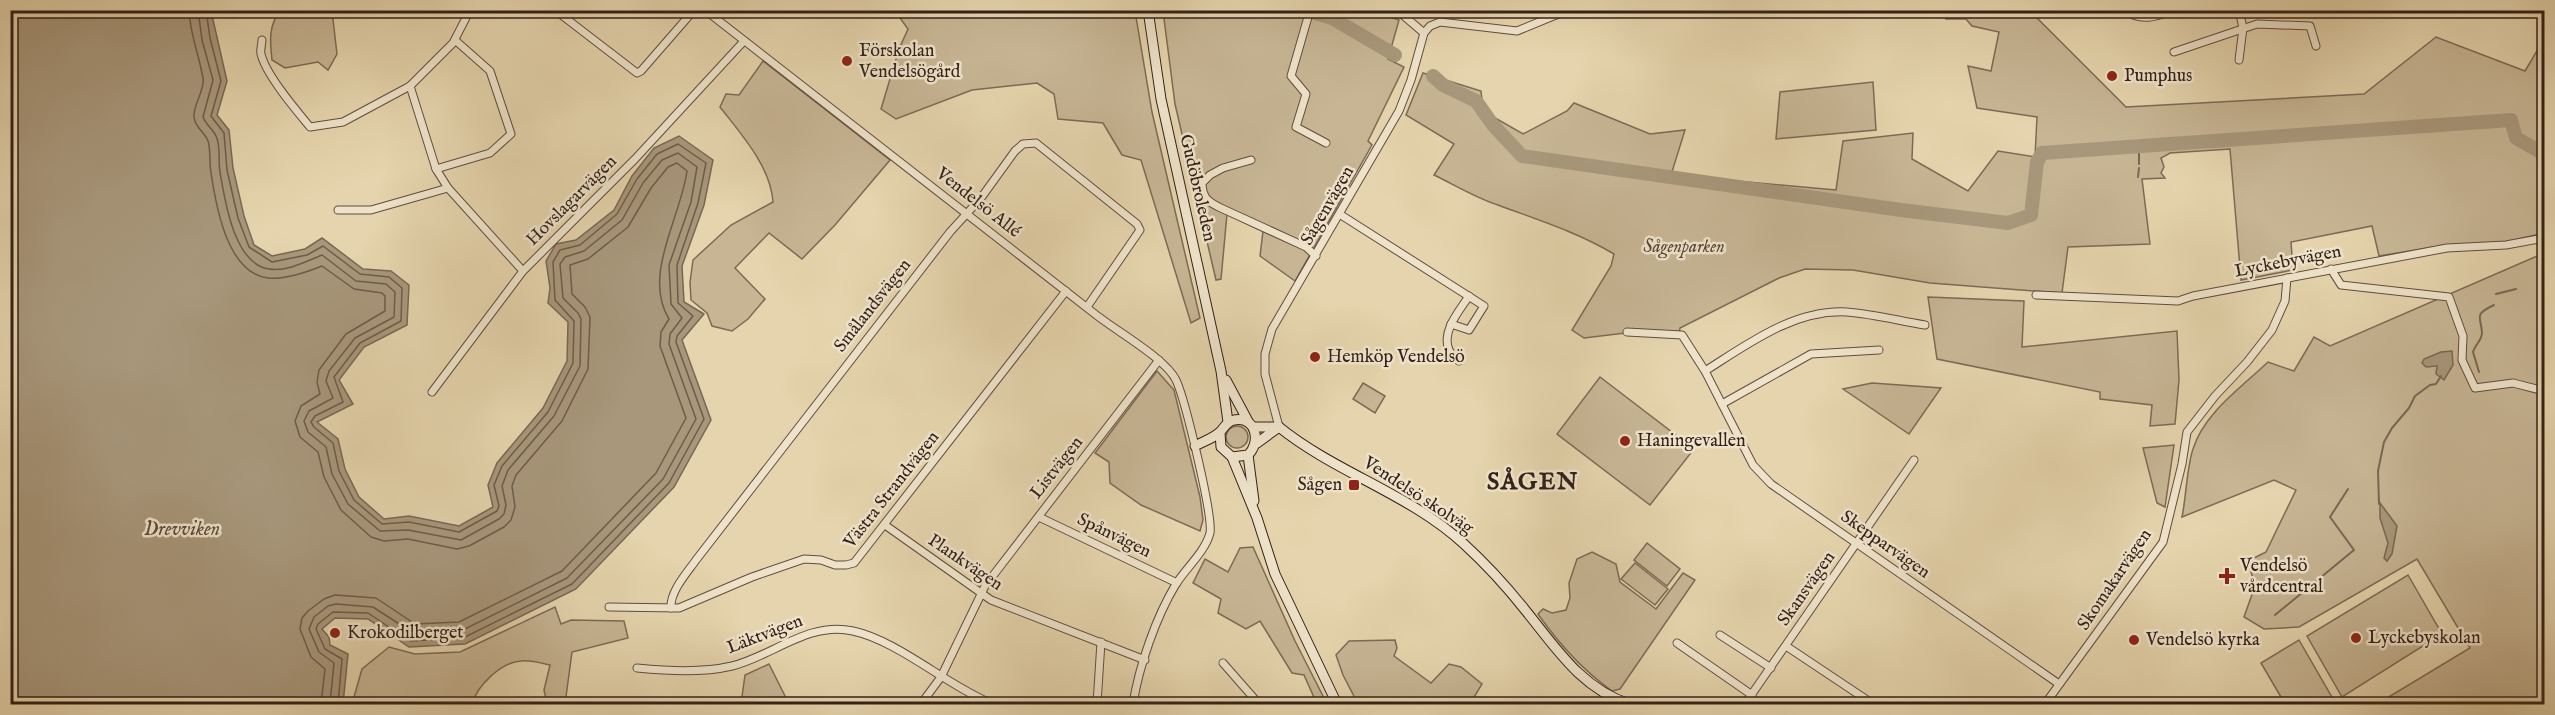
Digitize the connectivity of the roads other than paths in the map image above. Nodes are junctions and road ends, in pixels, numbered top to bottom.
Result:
1 (470, 10) edge
2 (555, 10) edge
3 (686, 10) edge
4 (705, 10) edge
5 (1148, 10) edge
6 (1310, 10) edge
7 (1397, 10) edge
8 (1568, 10) edge
9 (2125, 10) edge
10 (2175, 10) edge
11 (2239, 10) edge
12 (2243, 28) junction
13 (1424, 33) junction
14 (262, 40) dead end
15 (455, 40) junction
16 (744, 41) junction
17 (2316, 46) dead end
18 (2174, 52) dead end
19 (2239, 60) dead end
20 (410, 86) junction
21 (1326, 142) dead end
22 (1251, 160) dead end
23 (436, 169) junction
24 (448, 188) junction
25 (338, 210) dead end
26 (967, 214) junction
27 (1341, 215) junction
28 (2544, 238) edge
29 (1316, 256) junction
30 (2331, 270) junction
31 (524, 271) junction
32 (2287, 278) junction
33 (1066, 291) junction
34 (2036, 295) dead end
35 (1469, 296) junction
36 (1087, 308) junction
37 (1451, 324) junction
38 (1925, 325) dead end
39 (1627, 332) dead end
40 (1879, 350) dead end
41 (1159, 360) junction
42 (1459, 361) dead end
43 (1221, 371) junction
44 (1705, 371) junction
45 (2544, 391) edge
46 (432, 392) dead end
47 (1722, 404) junction
48 (1228, 422) junction
49 (1251, 425) junction
50 (1279, 427) junction
51 (1220, 433) junction
52 (1257, 443) junction
53 (1195, 446) junction
54 (1221, 447) junction
55 (1248, 455) junction
56 (1232, 457) junction
57 (1914, 460) dead end
58 (1039, 517) junction
59 (1257, 518) junction
60 (885, 525) junction
61 (1857, 543) junction
62 (1177, 583) junction
63 (980, 594) junction
64 (609, 607) dead end
65 (670, 608) junction
66 (1720, 635) dead end
67 (1101, 642) junction
68 (1677, 643) dead end
69 (1786, 646) junction
70 (1145, 660) junction
71 (1223, 663) dead end
72 (637, 668) dead end
73 (1771, 668) junction
74 (941, 676) junction
75 (2059, 684) junction
76 (1752, 695) junction
77 (1873, 704) edge
78 (921, 705) edge
79 (993, 705) edge
80 (1097, 705) edge
81 (1132, 705) edge
82 (1259, 705) edge
83 (1337, 705) edge
84 (1629, 705) edge
85 (1745, 705) edge
86 (2045, 705) edge

1 - 15 street
2 - 3 street
4 - 16 street, Vendelsö Allé
5 - 43 main road, Gudöbroleden
6 - 21 street
7 - 13 street
8 - 13 street
9 - 10 street
11 - 12 street
12 - 17 street
12 - 18 street
12 - 19 street
13 - 27 street, Sågenvägen
14 - 20 street
15 - 20 street
15 - 23 street
16 - 26 street, Vendelsö Allé
16 - 31 street, Hovslagarvägen
20 - 23 street
22 - 29 street
23 - 24 street
24 - 25 street
24 - 31 street
26 - 33 street, Vendelsö Allé
26 - 36 street, Smålandsvägen
26 - 65 street, Smålandsvägen
27 - 29 street, Sågenvägen
27 - 35 street
28 - 30 street, Lyckebyvägen
29 - 50 street, Sågenvägen
30 - 32 street, Lyckebyvägen
30 - 45 street
31 - 46 street, Hovslagarvägen
32 - 34 street, Lyckebyvägen
32 - 75 street, Skomakarvägen
33 - 36 street, Vendelsö Allé
33 - 60 street, Västra Strandvägen
35 - 37 street
35 - 37 street
36 - 41 street, Vendelsö Allé
37 - 42 street
38 - 44 street
39 - 44 street, Skepparvägen
40 - 47 street
41 - 53 street, Vendelsö Allé
41 - 58 street, Listvägen
43 - 48 main road, Gudöbroleden
43 - 49 main road, Gudöbroleden
44 - 47 street, Skepparvägen
47 - 61 street, Skepparvägen
48 - 49 main road
48 - 51 main road
49 - 50 main road
49 - 52 main road
50 - 52 main road
50 - 84 main road, Vendelsö skolväg
51 - 53 main road
51 - 54 main road
52 - 55 main road
53 - 54 main road
53 - 62 street, Vendelsö Allé
54 - 56 main road
55 - 56 main road
55 - 59 main road
56 - 59 main road
57 - 61 street, Skansvägen
58 - 62 street, Spånvägen
58 - 63 street, Listvägen
59 - 83 main road
60 - 63 street, Plankvägen
60 - 65 street, Västra Strandvägen
61 - 69 street, Skansvägen
61 - 75 street, Skepparvägen
62 - 70 street, Vendelsö Allé
63 - 67 street, Plankvägen
63 - 74 street, Listvägen
64 - 65 street, Västra Strandvägen
66 - 73 street
67 - 70 street, Plankvägen
67 - 80 street
68 - 76 street
69 - 73 street, Skansvägen
69 - 77 street, Skansvägen
70 - 81 street, Vendelsö Allé
71 - 82 street
72 - 74 street, Läktvägen
73 - 76 street, Skansvägen
74 - 78 street, Listvägen
74 - 79 street, Läktvägen
75 - 86 street, Skomakarvägen
76 - 85 street, Skansvägen

